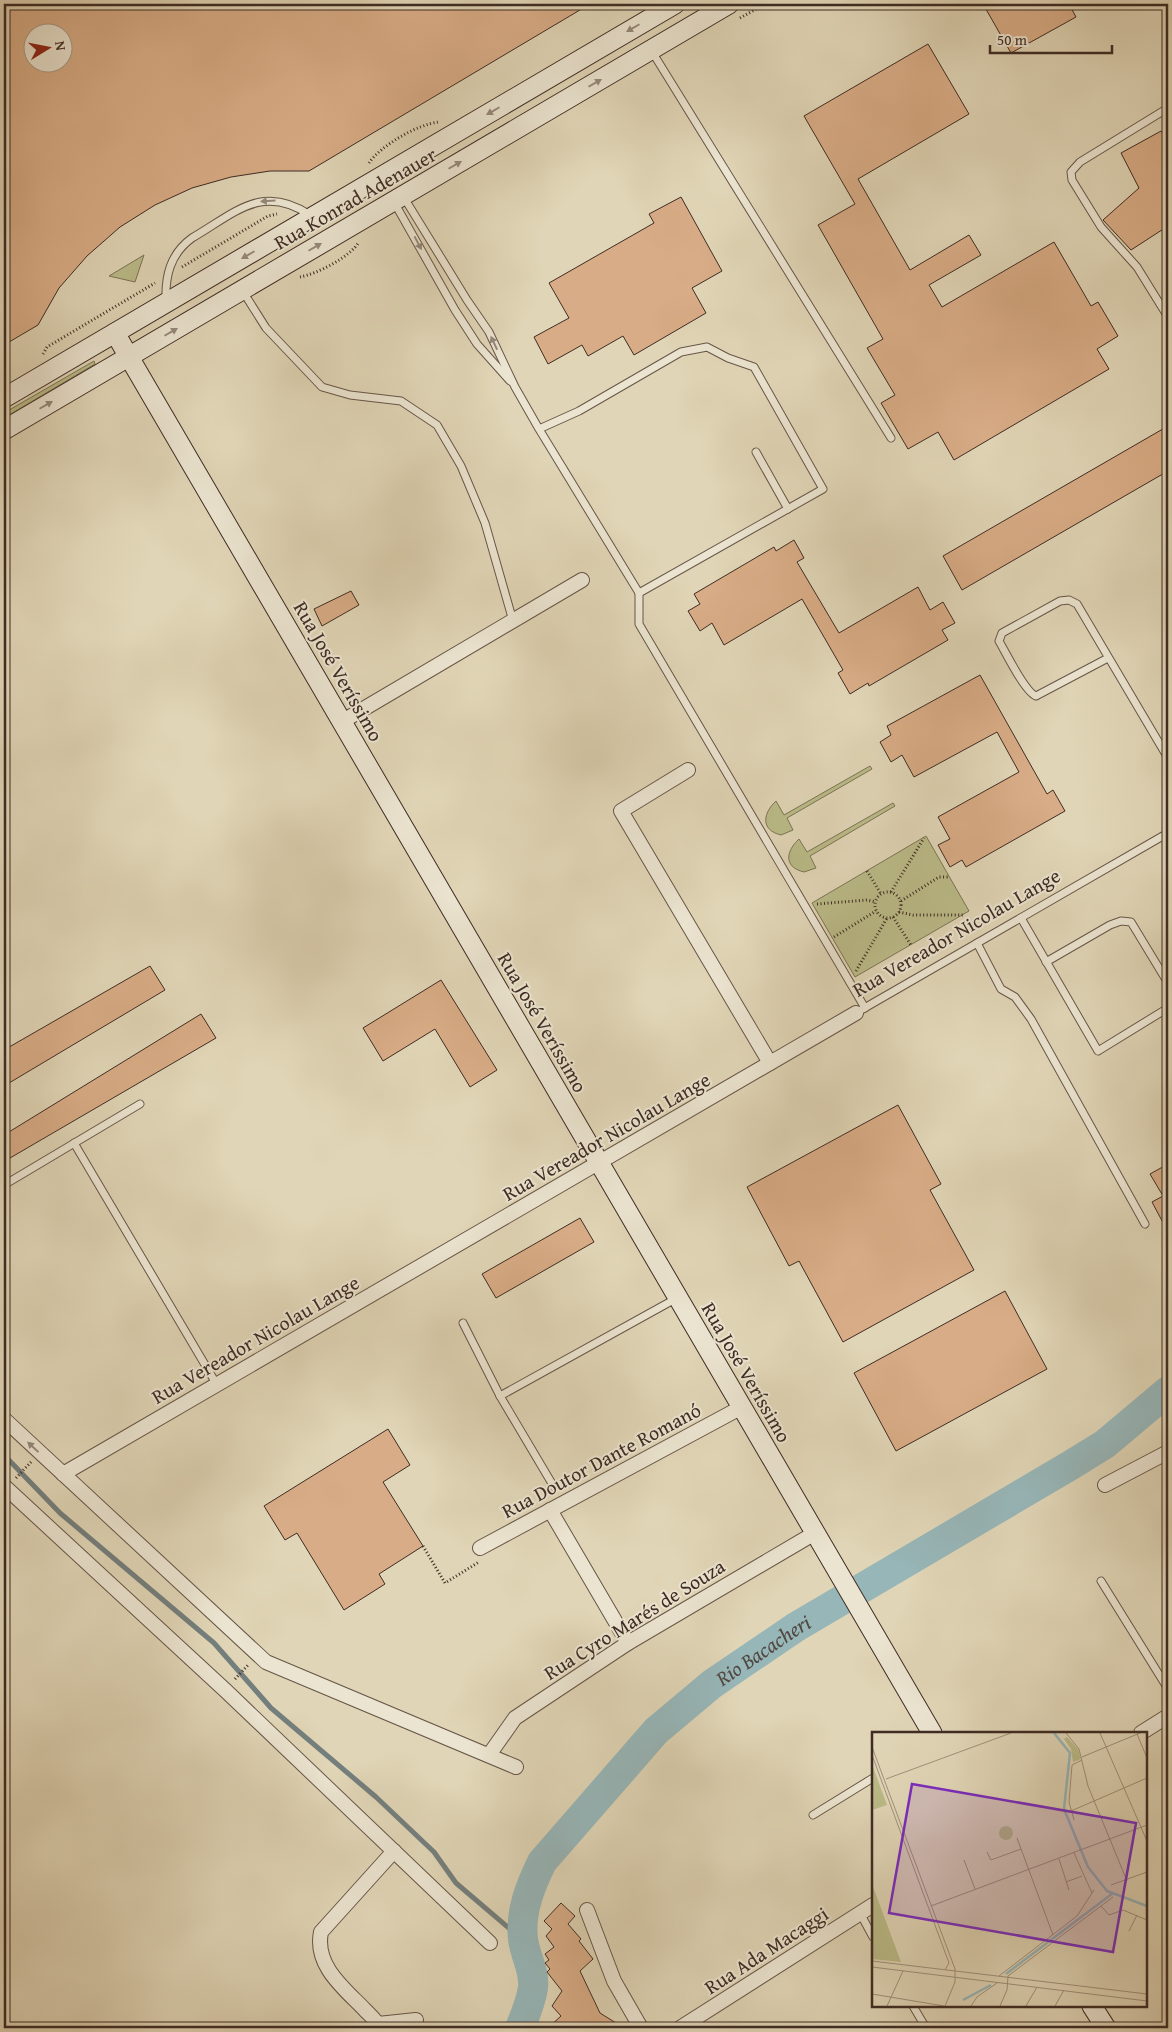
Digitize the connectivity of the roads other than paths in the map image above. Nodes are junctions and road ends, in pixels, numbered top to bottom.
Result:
1 (675, 4) edge
2 (729, 4) edge
3 (651, 50) junction
4 (1168, 108) edge
5 (398, 198) junction
6 (313, 217) junction
7 (242, 290) junction
8 (166, 303) junction
9 (1168, 317) edge
10 (115, 333) junction
11 (129, 356) junction
12 (515, 387) junction
13 (4, 398) edge
14 (539, 429) junction
15 (4, 430) edge
16 (891, 438) dead end
17 (756, 452) dead end
18 (788, 509) junction
19 (582, 580) dead end
20 (640, 593) junction
21 (513, 621) junction
22 (1108, 658) junction
23 (1168, 663) edge
24 (1168, 671) edge
25 (343, 721) junction
26 (1168, 758) edge
27 (688, 770) dead end
28 (1168, 833) edge
29 (1020, 918) junction
30 (977, 943) junction
31 (1046, 962) junction
32 (1168, 983) edge
33 (1168, 1008) edge
34 (861, 1011) junction
35 (770, 1064) junction
36 (140, 1104) dead end
37 (74, 1143) junction
38 (599, 1163) junction
39 (4, 1185) edge
40 (1144, 1224) dead end
41 (678, 1298) junction
42 (463, 1323) dead end
43 (216, 1385) junction
44 (500, 1396) junction
45 (742, 1408) junction
46 (4, 1419) edge
47 (1168, 1452) edge
48 (63, 1474) junction
49 (8, 1484) edge
50 (1105, 1485) dead end
51 (554, 1487) dead end
52 (550, 1510) junction
53 (815, 1533) junction
54 (479, 1555) road end
55 (1101, 1581) dead end
56 (628, 1643) junction
57 (1168, 1689) edge
58 (1168, 1716) edge
59 (931, 1732) edge
60 (1143, 1732) edge
61 (489, 1755) junction
62 (516, 1767) dead end
63 (872, 1779) edge
64 (812, 1815) dead end
65 (394, 1851) junction
66 (872, 1906) edge
67 (587, 1910) dead end
68 (860, 1914) junction
69 (872, 1935) edge
70 (490, 1943) dead end
71 (914, 2007) edge
72 (1093, 2007) edge
73 (416, 2020) dead end
74 (379, 2026) edge
75 (641, 2028) edge
76 (680, 2028) edge
77 (926, 2028) edge
78 (1106, 2028) edge

1 -> 6 street, Rua Konrad Adenauer
2 - 3 street, Rua Konrad Adenauer
5 -> 3 street, Rua Konrad Adenauer
3 - 16 lane
4 - 9 lane
7 -> 5 street, Rua Konrad Adenauer
12 -> 5 lane
5 -> 12 lane
6 -> 8 street, Rua Konrad Adenauer
6 -> 8 lane
11 -> 7 street, Rua Konrad Adenauer
7 - 21 lane
8 - 10 street, Rua Konrad Adenauer
10 - 11 street, Rua José Veríssimo
10 - 13 street, Rua Konrad Adenauer
15 -> 11 street, Rua Konrad Adenauer
11 - 25 street, Rua José Veríssimo
12 - 14 lane
14 - 18 lane
14 - 20 lane
17 - 18 lane
18 - 20 lane
19 - 21 street
20 - 34 lane
21 - 25 street
22 - 22 lane
22 - 26 lane
23 - 24 lane
25 - 38 street, Rua José Veríssimo
27 - 35 street
28 - 29 lane, Rua Vereador Nicolau Lange
29 - 30 lane, Rua Vereador Nicolau Lange
29 - 31 lane
30 - 34 lane, Rua Vereador Nicolau Lange
30 - 40 lane
31 - 32 lane
31 - 33 lane
34 - 35 street, Rua Vereador Nicolau Lange
35 - 38 street, Rua Vereador Nicolau Lange
36 - 37 lane
37 - 39 lane
37 - 43 lane
38 - 41 street, Rua José Veríssimo
38 - 43 street, Rua Vereador Nicolau Lange
41 - 44 lane
41 - 45 street, Rua José Veríssimo
42 - 44 lane
43 - 48 street, Rua Vereador Nicolau Lange
44 - 51 lane
45 - 52 street, Rua Doutor Dante Romanó
45 - 53 street, Rua José Veríssimo
48 -> 46 street
47 - 50 street
48 - 61 street
49 - 65 street
52 - 54 street, Rua Doutor Dante Romanó
52 - 56 street
53 - 56 street, Rua Cyro Marés de Souza
53 - 59 street, Rua José Veríssimo
55 - 57 lane
56 - 61 street, Rua Cyro Marés de Souza
58 - 60 street
61 - 62 street
63 - 64 lane
65 - 70 street
65 - 74 street
66 - 68 street, Rua Ada Macaggi
67 - 75 street
68 - 69 lane
68 - 76 street, Rua Ada Macaggi
71 - 77 lane
72 - 78 street
73 - 74 street

